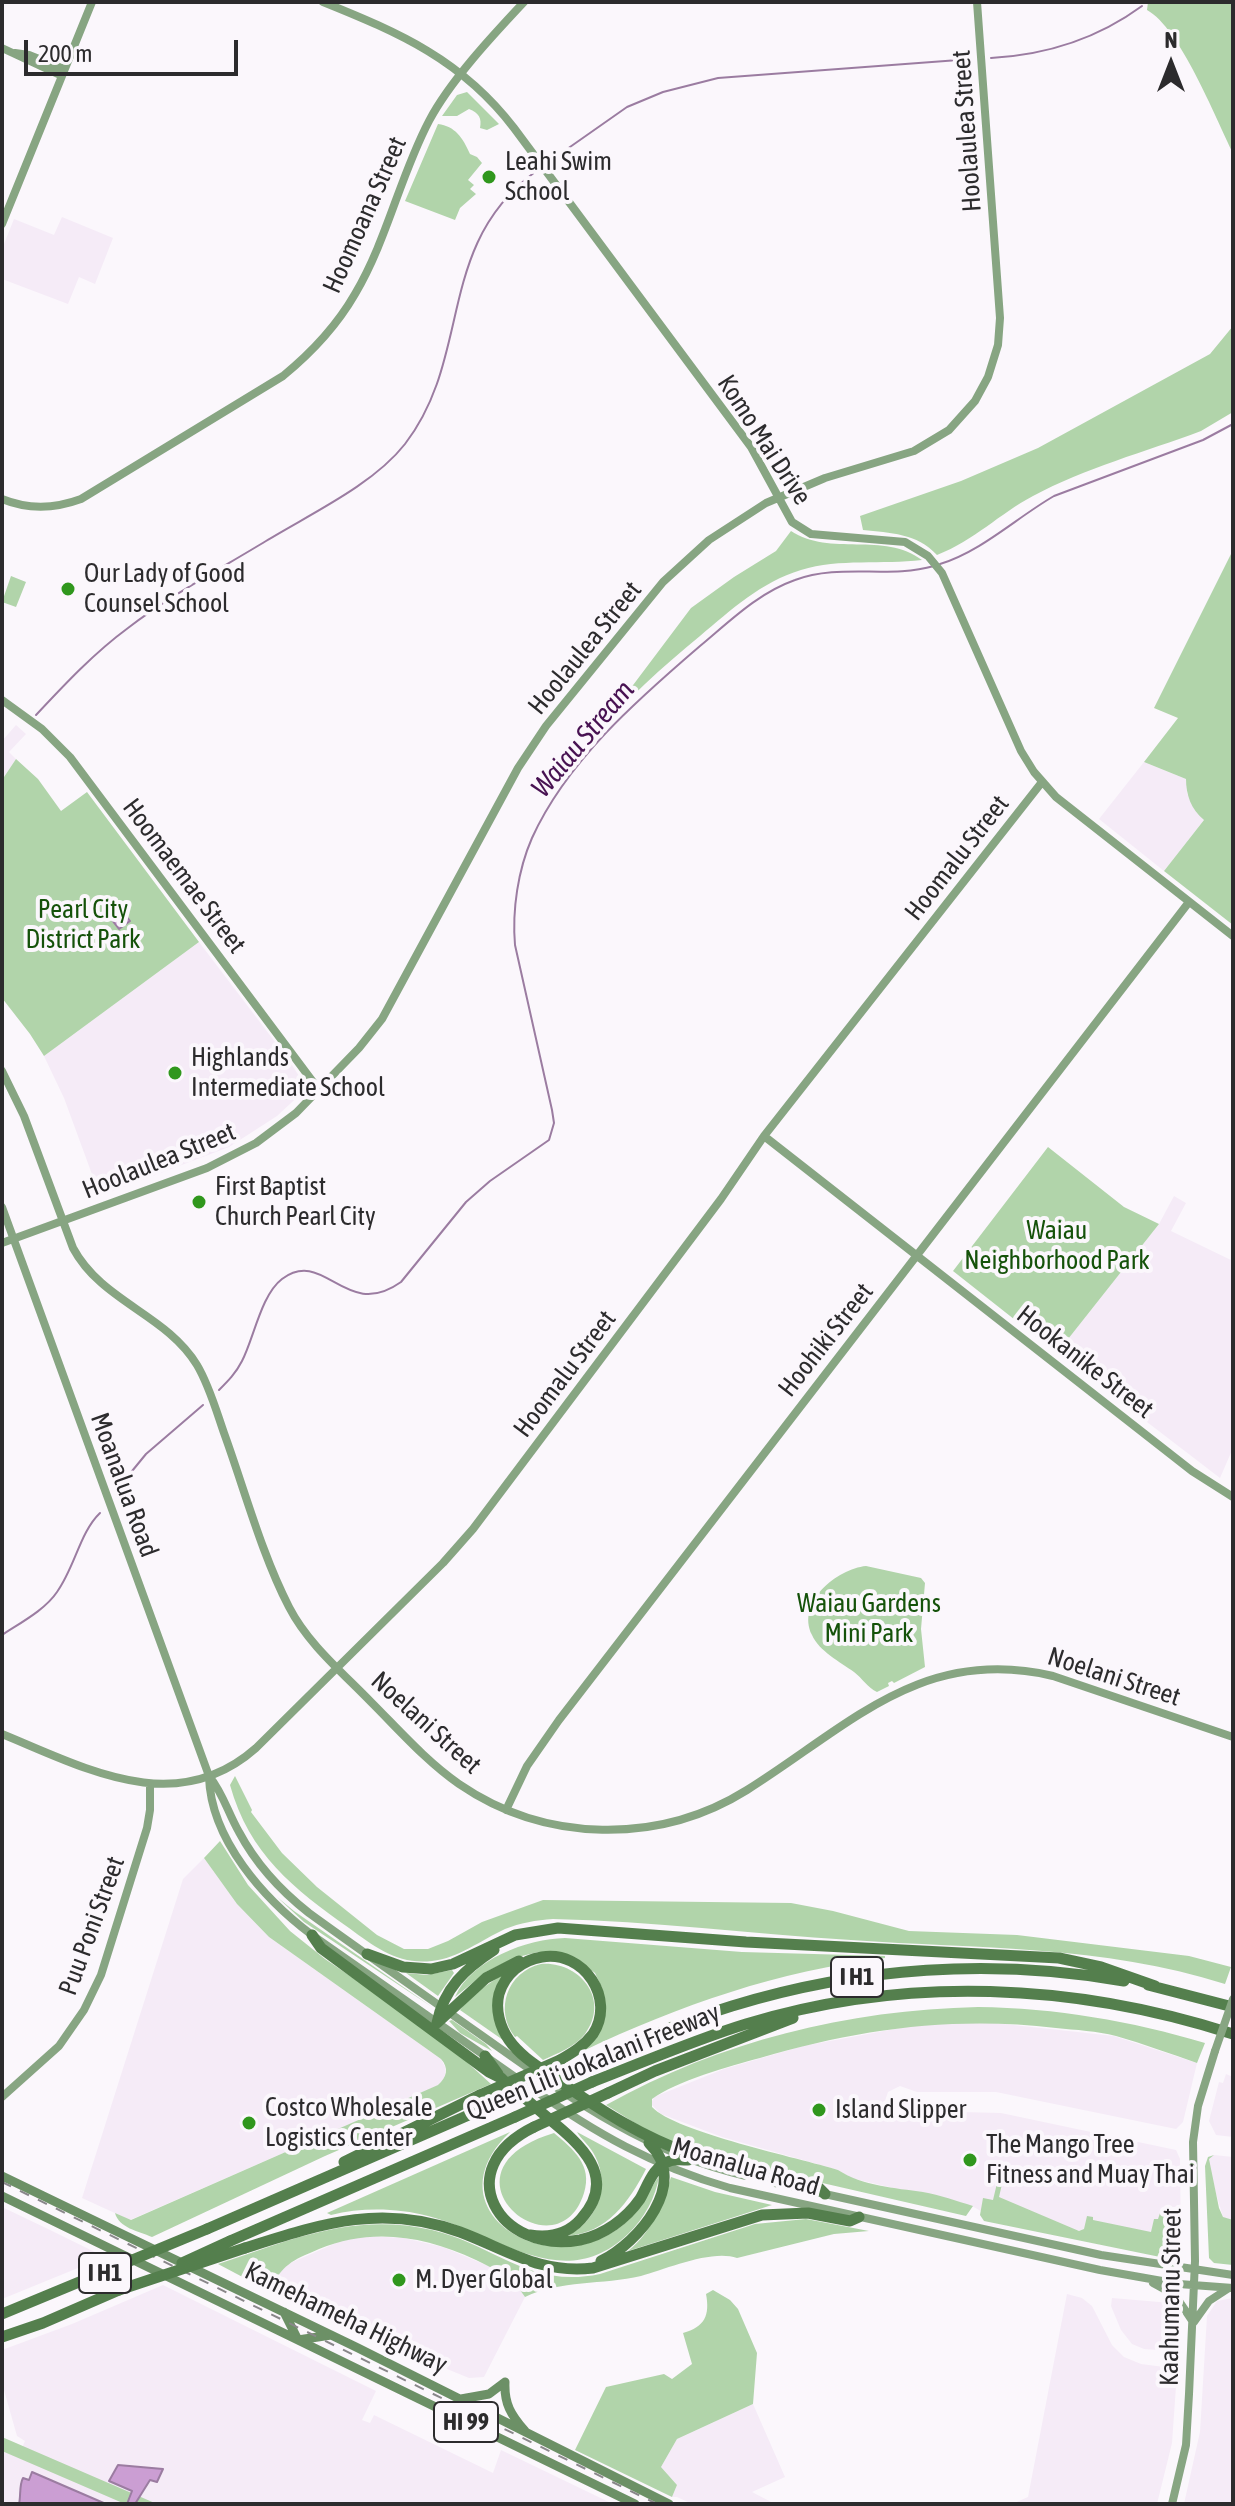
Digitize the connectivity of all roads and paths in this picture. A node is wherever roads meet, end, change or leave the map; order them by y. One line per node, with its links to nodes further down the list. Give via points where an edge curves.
1 (92, 2): 6 (street)
2 (323, 2): 7 (street, Komo Mai Drive, via 409,39)
3 (524, 2): 7 (street, Hoomoana Street)
4 (977, 2): 9 (street, Hoolaulea Street, via 1000,318 988,377 964,414 930,443)
5 (2, 48): 6 (street)
6 (63, 73): 8 (street)
7 (462, 74): 9 (street, Komo Mai Drive, via 496,106 542,166 751,447); 10 (street, Hoomoana Street, via 424,131 357,291 309,353 283,376 81,499 34,507)
8 (2, 224)
9 (778, 497): 12 (street, Komo Mai Drive, via 792,522 811,534 895,540 928,556 942,573 1021,751); 16 (street, Hoolaulea Street, via 719,533 675,570 546,726 506,787 390,1006)
10 (2, 499)
11 (2, 700): 16 (street, Hoomaemae Street, via 70,757)
12 (1042, 782): 13 (street, Komo Mai Drive); 17 (street, Hoomalu Street)
13 (1189, 902): 14 (street, Komo Mai Drive); 22 (street, Hoohiki Street)
14 (1233, 936)
15 (2, 1071): 19 (street, Noelani Street)
16 (319, 1090): 19 (street, Hoolaulea Street, via 288,1120 239,1153)
17 (764, 1136): 22 (street, Hookanike Street); 24 (street, Hoomalu Street, via 473,1529)
18 (2, 1207): 20 (street, Moanalua Road)
19 (62, 1221): 20 (street, Hoolaulea Street); 24 (street, Noelani Street, via 91,1275 185,1348 202,1373 287,1604)
20 (13, 1238): 21 (street, Hoolaulea Street); 27 (street, Moanalua Road)
21 (2, 1243)
22 (916, 1255): 23 (street, Hookanike Street, via 1192,1471); 29 (street, Hoohiki Street, via 551,1731)
23 (1233, 1497)
24 (338, 1668): 27 (street, Hoomalu Street, via 251,1753); 29 (street, Noelani Street, via 445,1773)
25 (2, 1734): 28 (street, Hoomalu Street, via 102,1774)
26 (1233, 1737): 29 (street, Noelani Street, via 1053,1676 1011,1669 966,1670 892,1695 747,1790 690,1817 638,1829 595,1830)
27 (209, 1776): 28 (street, Hoomalu Street); 30 (street, Moanalua Road, via 218,1818 241,1861 274,1902); 32 (street, Moanalua Road, via 272,1880)
28 (150, 1785): 43 (street, Puu Poni Street, via 147,1828 91,1998 59,2046)
29 (506, 1810)
30 (312, 1935): 39 (street, Moanalua Road); 42 (highway, via 321,1948)
31 (502, 1940): 32 (highway, via 431,1969 403,1967); 34 (highway, via 558,1928 1059,1958); 38 (highway, via 462,1973)
32 (367, 1954): 38 (street, Moanalua Road)
33 (540, 1957): 38 (highway, via 499,1970); 48 (highway, via 510,1973 498,2003 503,2031 527,2059 603,2112 659,2142 733,2168 817,2186); 51 (highway, bridge, via 561,1957 593,1980 600,2015 579,2049)
34 (1155, 1986): 37 (highway, Queen Liliʻuokalani Freeway / I H1); 51 (highway, Queen Liliʻuokalani Freeway / I H1, bridge, via 1013,1968 864,1976 796,1988 651,2035)
35 (1233, 1999): 54 (street, Kaahumanu Street, bridge, via 1198,2106 1193,2142)
36 (829, 2004): 40 (highway, Queen Liliʻuokalani Freeway / I H1, via 926,1992 1029,1992 1125,2004); 52 (highway, bridge, via 655,2071 515,2137 494,2161 491,2196 497,2211); 59 (highway, Queen Liliʻuokalani Freeway / I H1, bridge, via 728,2030 592,2082)
37 (1233, 2007)
38 (445, 2009): 39 (highway); 44 (street, Moanalua Road, via 578,2103)
39 (437, 2023): 41 (street, Moanalua Road)
40 (1233, 2034)
41 (485, 2056): 42 (highway); 46 (street, Moanalua Road, via 578,2121)
42 (501, 2078): 52 (highway, via 581,2145 595,2172 593,2201 578,2223 556,2234)
43 (2, 2097)
44 (649, 2143): 45 (street, Moanalua Road); 46 (highway)
45 (688, 2160): 46 (highway); 48 (street, Moanalua Road)
46 (662, 2166): 50 (street, Moanalua Road, via 730,2188); 52 (highway, via 633,2207 607,2229 567,2242); 53 (highway, via 660,2194 635,2238 598,2262)
47 (2, 2176): 60 (main road, Kamehameha Highway / HI 99)
48 (825, 2194): 54 (street, Moanalua Road)
49 (2, 2196): 65 (main road, Kamehameha Highway / HI 99)
50 (859, 2217): 53 (highway, via 850,2221 796,2212 762,2215 593,2268); 56 (street, Moanalua Road)
51 (207, 2229): 61 (highway, Queen Liliʻuokalani Freeway / I H1, bridge)
52 (530, 2235)
53 (553, 2269): 59 (highway, bridge, via 445,2227 388,2217 331,2222)
54 (1195, 2271): 55 (street, Moanalua Road); 57 (street, Kaahumanu Street)
55 (1233, 2275)
56 (1143, 2278): 57 (street, Moanalua Road); 62 (street, via 1175,2295)
57 (1195, 2285): 58 (street, Moanalua Road); 62 (street, Kaahumanu Street)
58 (1232, 2288): 62 (street, via 1209,2301)
59 (119, 2290): 64 (highway, Queen Liliʻuokalani Freeway / I H1)
60 (284, 2312): 63 (main road, Kamehameha Highway / HI 99); 65 (main road)
61 (2, 2314)
62 (1193, 2323): 70 (street, Kaahumanu Street, via 1186,2445)
63 (331, 2335): 65 (main road); 66 (main road, Kamehameha Highway / HI 99)
64 (2, 2337)
65 (298, 2340): 68 (main road, Kamehameha Highway / HI 99)
66 (461, 2399): 67 (main road, Kamehameha Highway / HI 99); 67 (main road, via 489,2394 505,2382 508,2410)
67 (529, 2435): 69 (main road, Kamehameha Highway / HI 99)
68 (635, 2504)
69 (669, 2504)
70 (1172, 2504)

